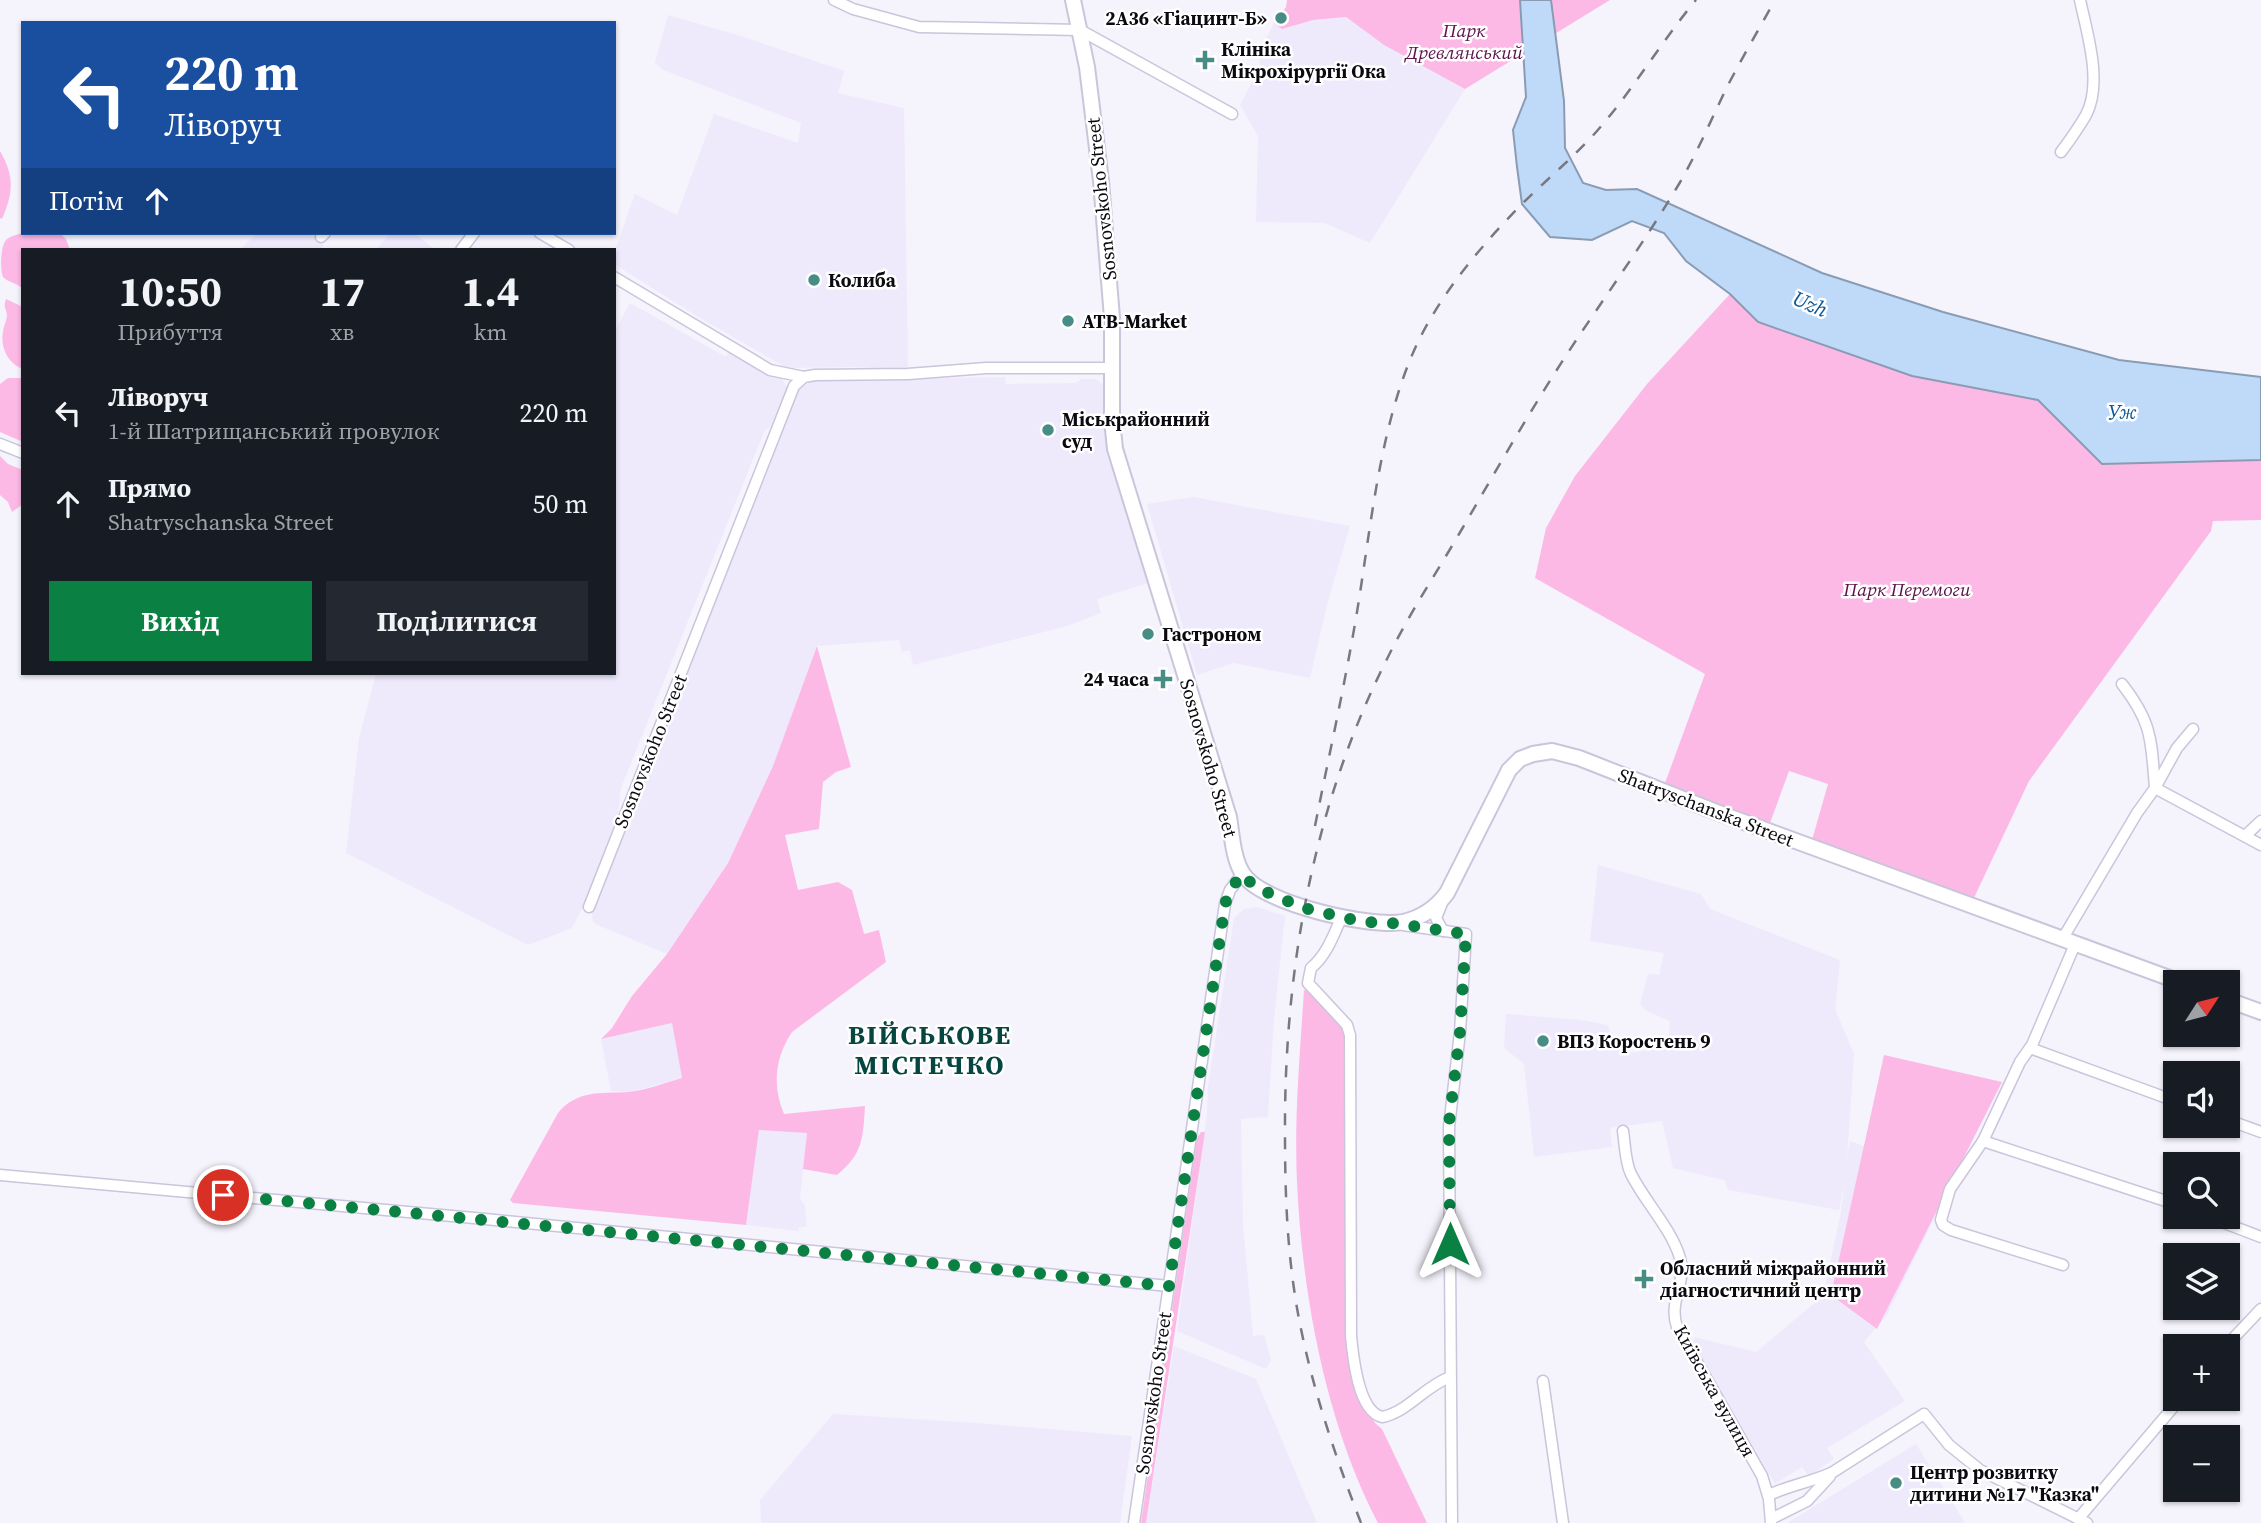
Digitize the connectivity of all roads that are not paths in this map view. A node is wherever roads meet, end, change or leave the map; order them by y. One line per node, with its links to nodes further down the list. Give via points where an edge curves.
1 (834, 0): 4 (street, via 919,27)
2 (1073, 0): 4 (street, Sosnovskoho Street)
3 (2080, 0): 6 (street, via 2093,80 2088,112)
4 (1080, 30): 5 (street); 10 (street, Sosnovskoho Street, via 1101,181 1112,318)
5 (1232, 114)
6 (2062, 152)
7 (543, 235): 8 (street)
8 (566, 248)
9 (616, 278): 11 (street, via 770,370)
10 (1111, 368): 11 (street, via 986,368); 20 (street, Sosnovskoho Street, via 1115,449 1229,817)
11 (804, 377): 22 (street, Sosnovskoho Street, via 788,398)
12 (0, 444): 13 (street)
13 (21, 452)
14 (2122, 684): 16 (street, via 2148,726)
15 (2193, 729): 16 (street)
16 (2155, 788): 18 (street); 26 (street)
17 (2261, 821): 18 (street)
18 (2245, 836): 19 (street)
19 (2261, 845)
20 (1242, 874): 23 (street, Shatryschanska Street, via 1262,891 1304,908); 41 (street, Sosnovskoho Street, via 1225,904)
21 (1447, 893): 24 (street, Shatryschanska Street, via 1421,916); 25 (street, via 1436,918); 26 (street, Shatryschanska Street, via 1509,770 1533,754 1552,751)
22 (589, 907)
23 (1342, 916): 24 (street, Shatryschanska Street); 44 (street, via 1325,952 1311,968 1308,983 1348,1026 1350,1034 1354,1365 1365,1403 1382,1417)
24 (1392, 923): 25 (street)
25 (1443, 931): 44 (street, via 1466,934 1449,1127)
26 (2069, 940): 27 (street, Shatryschanska Street); 30 (street)
27 (2163, 976)
28 (2240, 1004): 29 (street)
29 (2261, 1012)
30 (2030, 1048): 31 (street); 35 (street)
31 (2163, 1097)
32 (2240, 1124): 34 (street)
33 (1623, 1131): 48 (street, Київська вулиця, via 1630,1170 1680,1259 1682,1276 1673,1310 1677,1326)
34 (2261, 1132)
35 (1983, 1141): 37 (street); 40 (street, via 1950,1189 1941,1214 1943,1225)
36 (0, 1175): 41 (street)
37 (2163, 1200)
38 (2240, 1229): 39 (street)
39 (2261, 1237)
40 (2063, 1265)
41 (1169, 1286): 51 (street, Sosnovskoho Street)
42 (2261, 1309): 43 (street)
43 (2237, 1334)
44 (1450, 1377): 52 (street)
45 (1543, 1381): 53 (street)
46 (2171, 1411): 50 (street)
47 (1838, 1469): 48 (street); 49 (street, via 1807,1501); 50 (street, via 1924,1414 1948,1445 1980,1470)
48 (1769, 1495): 49 (street, Київська вулиця)
49 (1770, 1521)
50 (2082, 1521)
51 (1133, 1523)
52 (1452, 1523)
53 (1563, 1523)

